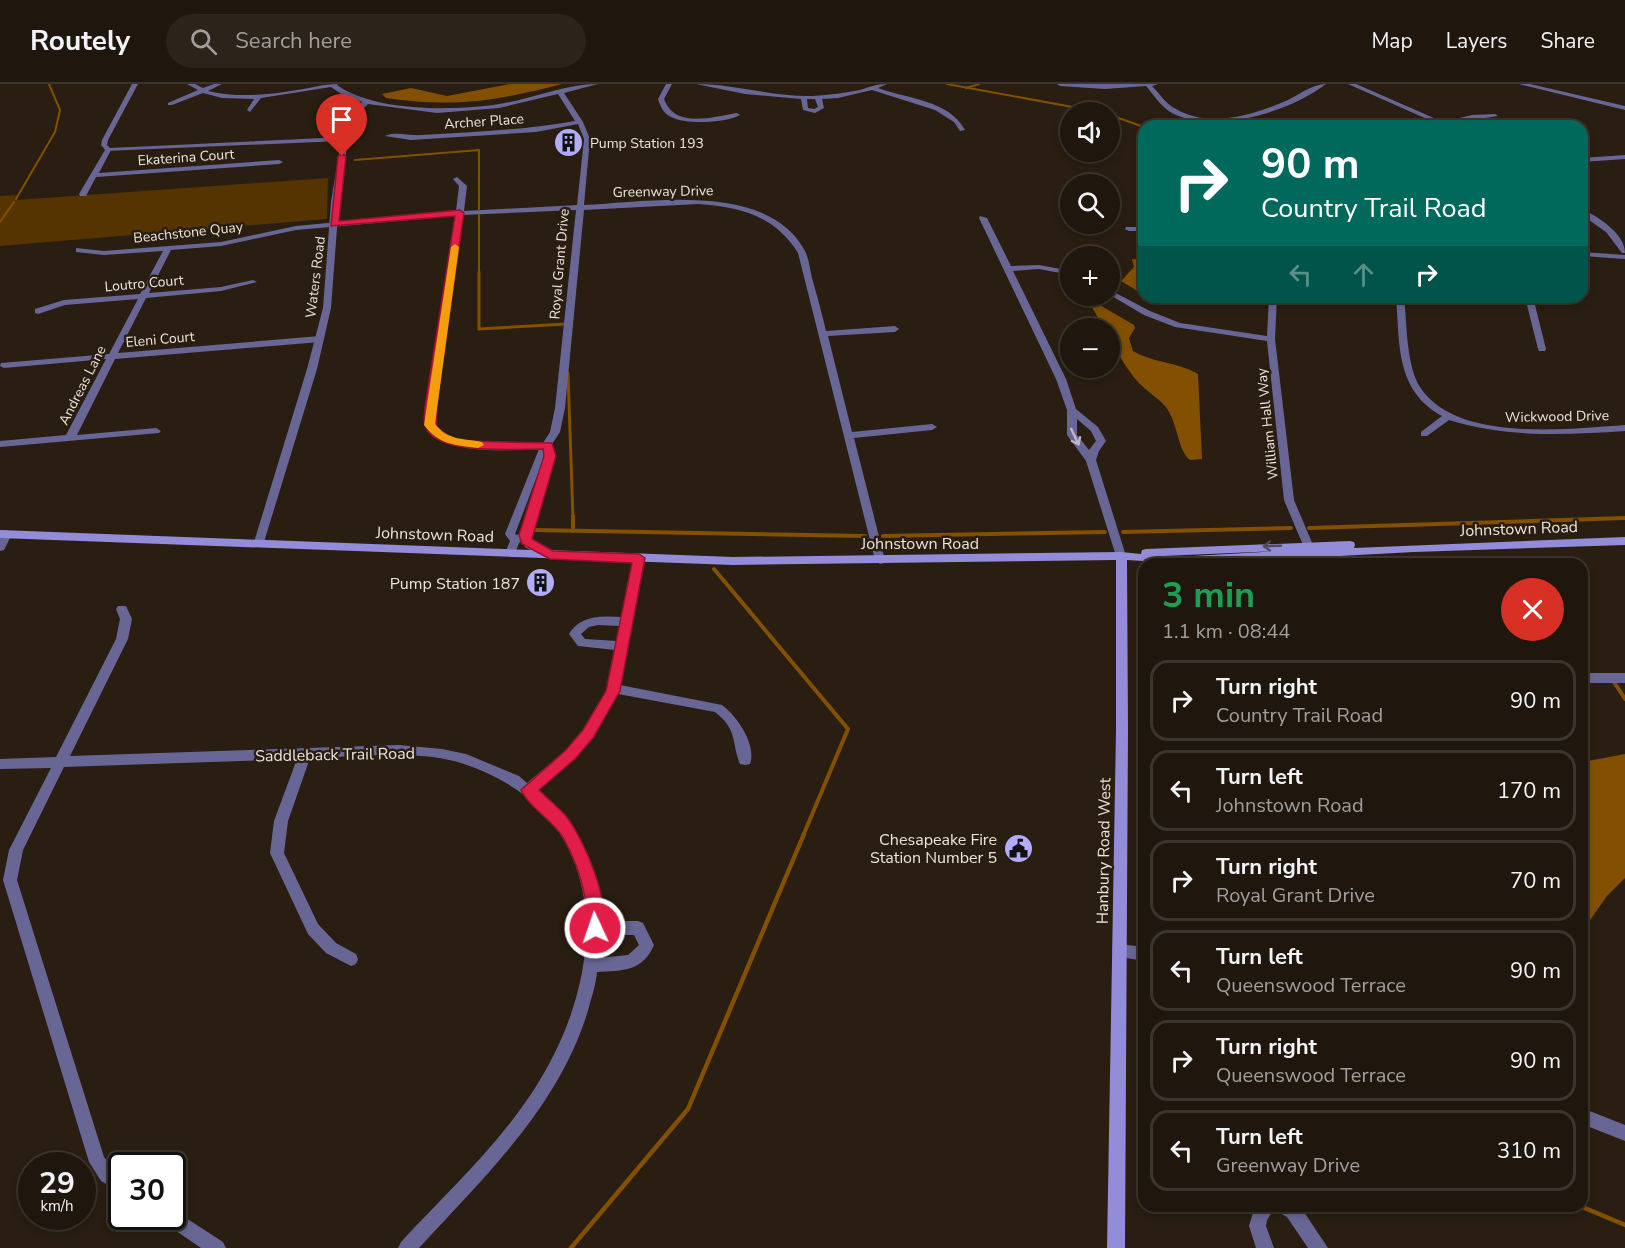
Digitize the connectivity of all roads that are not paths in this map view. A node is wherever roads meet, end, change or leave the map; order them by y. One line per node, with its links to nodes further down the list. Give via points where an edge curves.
1 (135, 84): 33 (street, via 105,140)
2 (190, 84): 16 (street)
3 (219, 84): 16 (street)
4 (333, 84): 18 (street); 21 (street, via 346,95)
5 (595, 84): 17 (street)
6 (669, 84): 25 (street, via 661,99 663,110 670,117)
7 (699, 84): 20 (street, via 764,96)
8 (884, 84): 15 (street)
9 (1060, 84): 14 (street)
10 (1156, 84): 14 (street)
11 (1323, 84): 14 (street, via 1278,107 1218,120 1175,112)
12 (1351, 84): 27 (street)
13 (1522, 84): 23 (street)
14 (1148, 85)
15 (873, 88): 19 (street); 30 (street, via 944,110 960,121)
16 (203, 90): 18 (street); 22 (street)
17 (559, 91): 21 (street, via 462,111 419,110); 29 (street, Royal Grant Drive)
18 (260, 96): 24 (street)
19 (818, 97): 20 (street); 20 (street, via 821,108 815,111 805,109)
20 (804, 98)
21 (366, 102): 32 (street, Waters Road, via 352,113)
22 (170, 104)
23 (1625, 108)
24 (250, 110)
25 (737, 115)
26 (1495, 116): 28 (street)
27 (1434, 120)
28 (1460, 120)
29 (580, 122): 31 (street, Archer Place, via 536,129 411,138); 40 (street, Royal Grant Drive, via 587,139)
30 (962, 130)
31 (388, 136)
32 (345, 139): 33 (street); 44 (street, Waters Road)
33 (108, 150): 37 (street)
34 (1625, 157): 35 (street)
35 (1588, 160)
36 (279, 162): 37 (street, Ekaterina Court)
37 (94, 175): 39 (street)
38 (457, 179): 41 (street, via 463,186)
39 (83, 194)
40 (579, 207): 41 (street, Greenway Drive); 62 (street, Greenway Drive, via 706,202 764,215 798,245); 77 (street, Royal Grant Drive, via 560,408)
41 (460, 213): 44 (street, Greenway Drive); 77 (street, via 430,425 438,435 462,444)
42 (1588, 215): 49 (street, via 1609,230)
43 (983, 218): 52 (street, Hanbury Road West)
44 (334, 224): 47 (street, Beachstone Quay, via 229,243); 63 (street, Waters Road)
45 (1130, 229): 46 (street)
46 (1138, 229)
47 (168, 248): 48 (street, Beachstone Quay, via 105,253); 55 (street, Andreas Lane)
48 (80, 250)
49 (1625, 251)
50 (1588, 254): 51 (street)
51 (1625, 257)
52 (1009, 269): 53 (street, via 1039,267); 68 (street, Hanbury Road West, via 1057,369)
53 (1060, 271)
54 (253, 282): 55 (street, Loutro Court)
55 (143, 296): 60 (street, Loutro Court, via 64,303); 66 (street, Andreas Lane)
56 (1120, 298): 64 (street, via 1178,325)
57 (1273, 303): 64 (street, William Hall Way)
58 (1401, 303): 69 (street, Wickwood Drive, via 1414,387)
59 (1530, 303): 65 (street)
60 (38, 311)
61 (895, 329): 62 (street)
62 (824, 334): 74 (street, Greenway Drive)
63 (320, 339): 66 (street, Eleni Court); 82 (street, Waters Road)
64 (1271, 339): 83 (street, William Hall Way, via 1288,500)
65 (1542, 349)
66 (112, 356): 67 (street, Eleni Court); 75 (street, Andreas Lane)
67 (4, 364)
68 (1072, 410): 78 (street, Hanbury Road West, one-way to 78, via 1072,435); 78 (street, Hanbury Road West, via 1099,434 1101,441)
69 (1448, 416): 71 (street, Wickwood Drive, via 1504,431); 73 (street)
70 (932, 427): 74 (street)
71 (1625, 428)
72 (156, 431): 75 (street)
73 (1424, 434)
74 (849, 435): 92 (street, Greenway Drive)
75 (70, 438): 76 (street)
76 (0, 444)
77 (548, 446): 80 (street, Royal Grant Drive, via 550,456)
78 (1091, 460): 88 (street, Hanbury Road West)
79 (4, 534): 82 (main road, Johnstown Road); 84 (street)
80 (520, 538): 86 (street, Royal Grant Drive); 87 (main road)
81 (1625, 541): 85 (main road, Johnstown Road)
82 (259, 542): 86 (main road, Johnstown Road)
83 (1308, 545): 85 (main road, Johnstown Road); 88 (main road, Johnstown Road, one-way to 88, via 1167,550)
84 (0, 547)
85 (1414, 548): 91 (main road, Johnstown Road)
86 (510, 553): 87 (main road, Johnstown Road)
87 (550, 555): 89 (main road, Johnstown Road)
88 (1121, 556): 90 (main road, Johnstown Road); 92 (main road, Johnstown Road); 105 (main road, Hanbury Road West)
89 (639, 558): 92 (main road, Johnstown Road); 94 (street)
90 (1143, 558)
91 (1230, 558)
92 (880, 560)
93 (123, 609): 101 (street, via 126,619 122,639)
94 (627, 622): 95 (street); 95 (street, via 583,624 575,634 582,643)
95 (622, 646): 98 (street)
96 (1588, 678): 97 (street)
97 (1625, 678)
98 (614, 688): 100 (street, via 718,708 738,730); 103 (street, via 588,734 570,755)
99 (305, 754): 101 (street, Saddleback Trail Road); 103 (street, Saddleback Trail Road, via 399,750 445,754 483,765); 107 (street, via 281,821 277,853 313,929 332,948)
100 (745, 760)
101 (60, 762): 102 (street, Saddleback Trail Road); 111 (street, via 15,850 10,884 97,1162)
102 (0, 764)
103 (528, 790): 104 (street, Saddleback Trail Road, via 571,836 588,877)
104 (595, 928): 108 (street, Saddleback Trail Road); 108 (street, via 638,928 647,945 635,962)
105 (1119, 951): 106 (street); 117 (main road, Hanbury Road West)
106 (1138, 953)
107 (351, 959)
108 (592, 965): 116 (street, Saddleback Trail Road, via 585,1004 571,1040 536,1100)
109 (1588, 1118): 110 (street)
110 (1625, 1133)
111 (108, 1177)
112 (1261, 1212): 118 (street, via 1258,1234)
113 (1294, 1212): 119 (street)
114 (186, 1227): 115 (street)
115 (217, 1248)
116 (407, 1248)
117 (1116, 1248)
118 (1265, 1248)
119 (1319, 1248)

